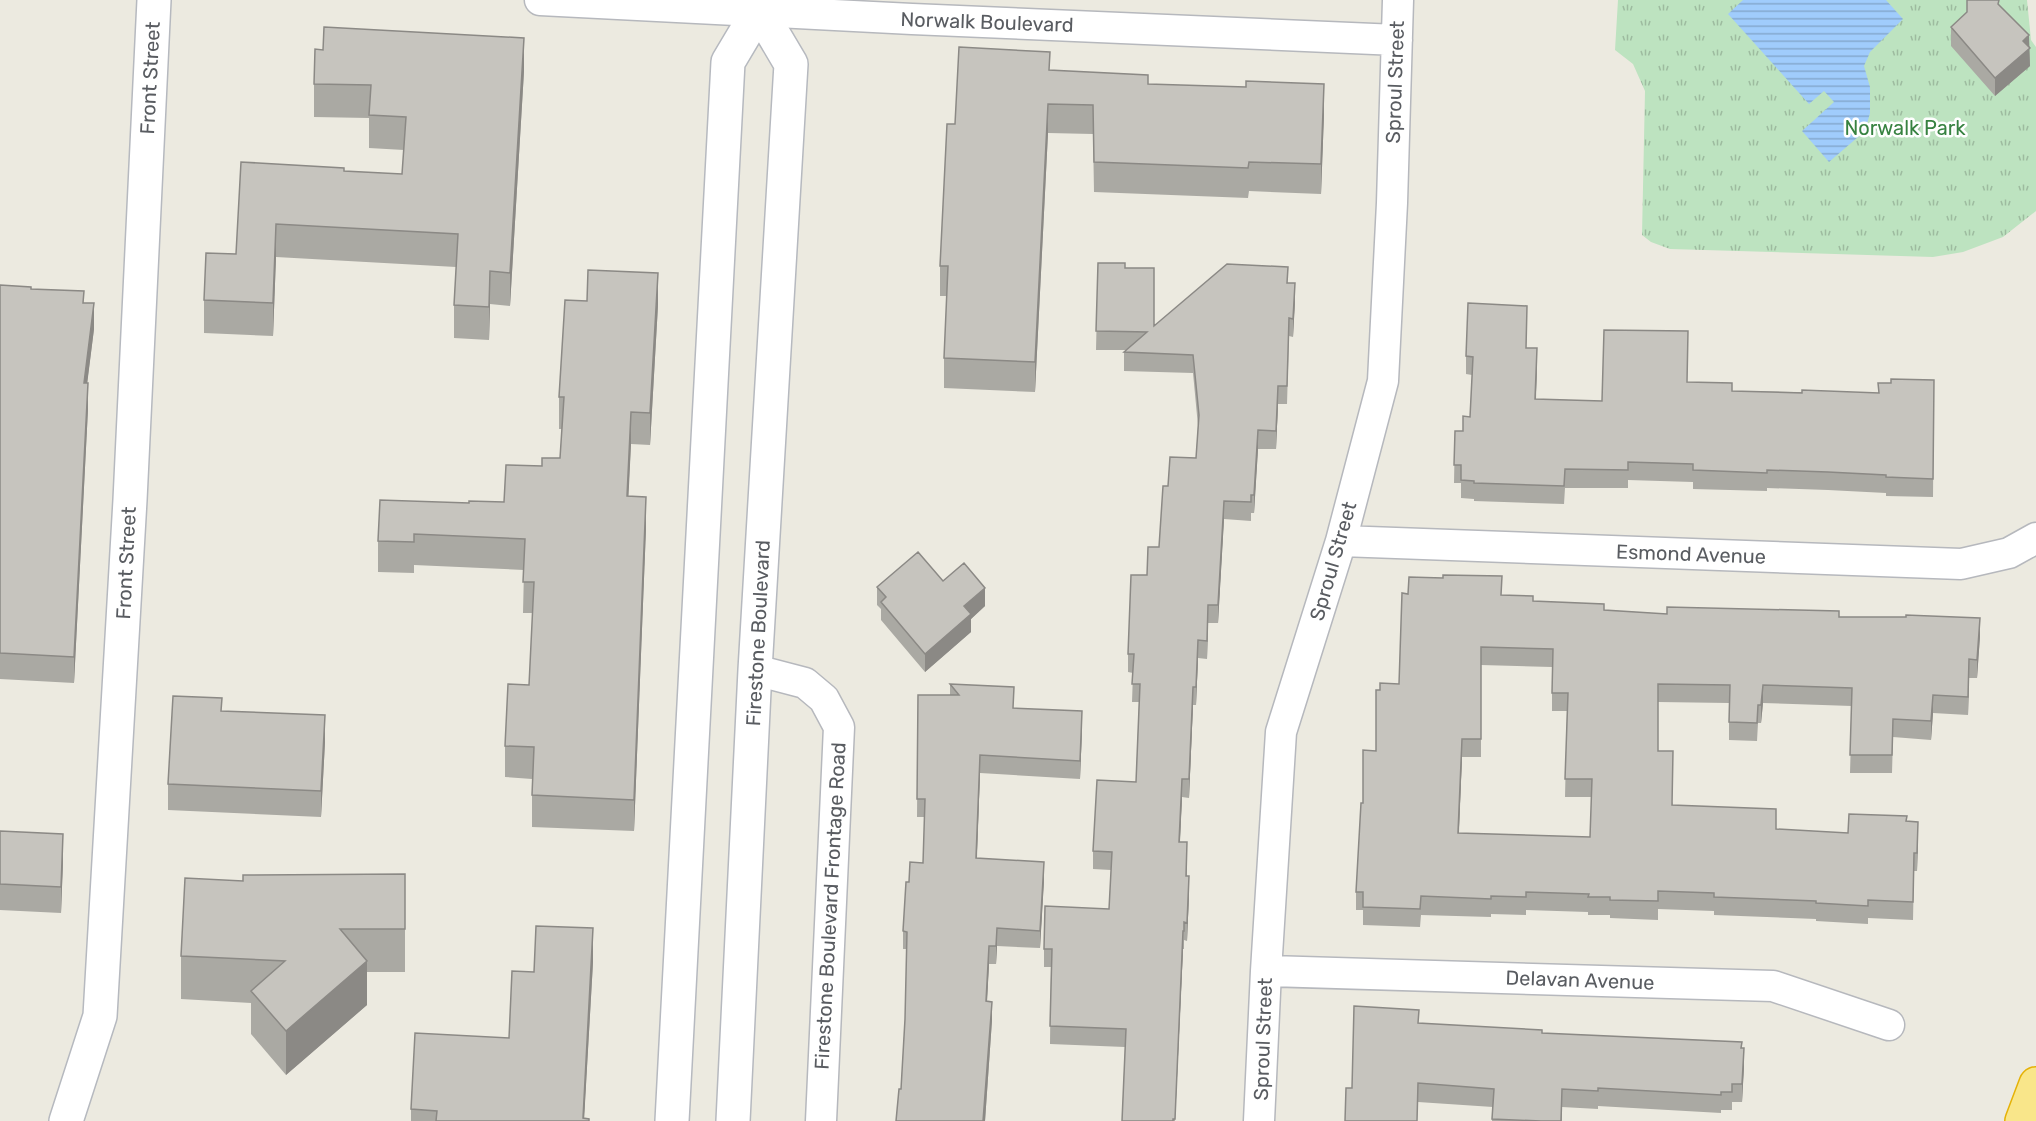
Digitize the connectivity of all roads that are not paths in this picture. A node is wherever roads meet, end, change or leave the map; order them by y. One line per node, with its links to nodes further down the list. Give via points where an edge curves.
1 (154, 0): 12 (street, Front Street, via 100,1016)
2 (540, 0): 4 (street, Norwalk Boulevard)
3 (1398, 0): 5 (street, Sproul Street)
4 (760, 5): 5 (street, Norwalk Boulevard, via 912,19); 8 (street, Firestone Boulevard, via 791,64); 13 (street, via 728,62)
5 (1397, 40): 7 (street, Sproul Street, via 1383,381)
6 (2036, 538): 7 (street, Esmond Avenue, via 2009,554 1961,564)
7 (1341, 541): 9 (street, Sproul Street, via 1281,732)
8 (755, 670): 14 (street, Firestone Boulevard); 15 (street, Firestone Boulevard Frontage Road, via 805,683 824,699 839,727)
9 (1266, 971): 10 (street, Delavan Avenue, via 1773,986); 16 (street, Sproul Street)
10 (1889, 1025)
11 (2036, 1084): 17 (highway)
12 (66, 1121)
13 (672, 1121)
14 (734, 1121)
15 (820, 1121)
16 (1259, 1121)
17 (2022, 1121)

